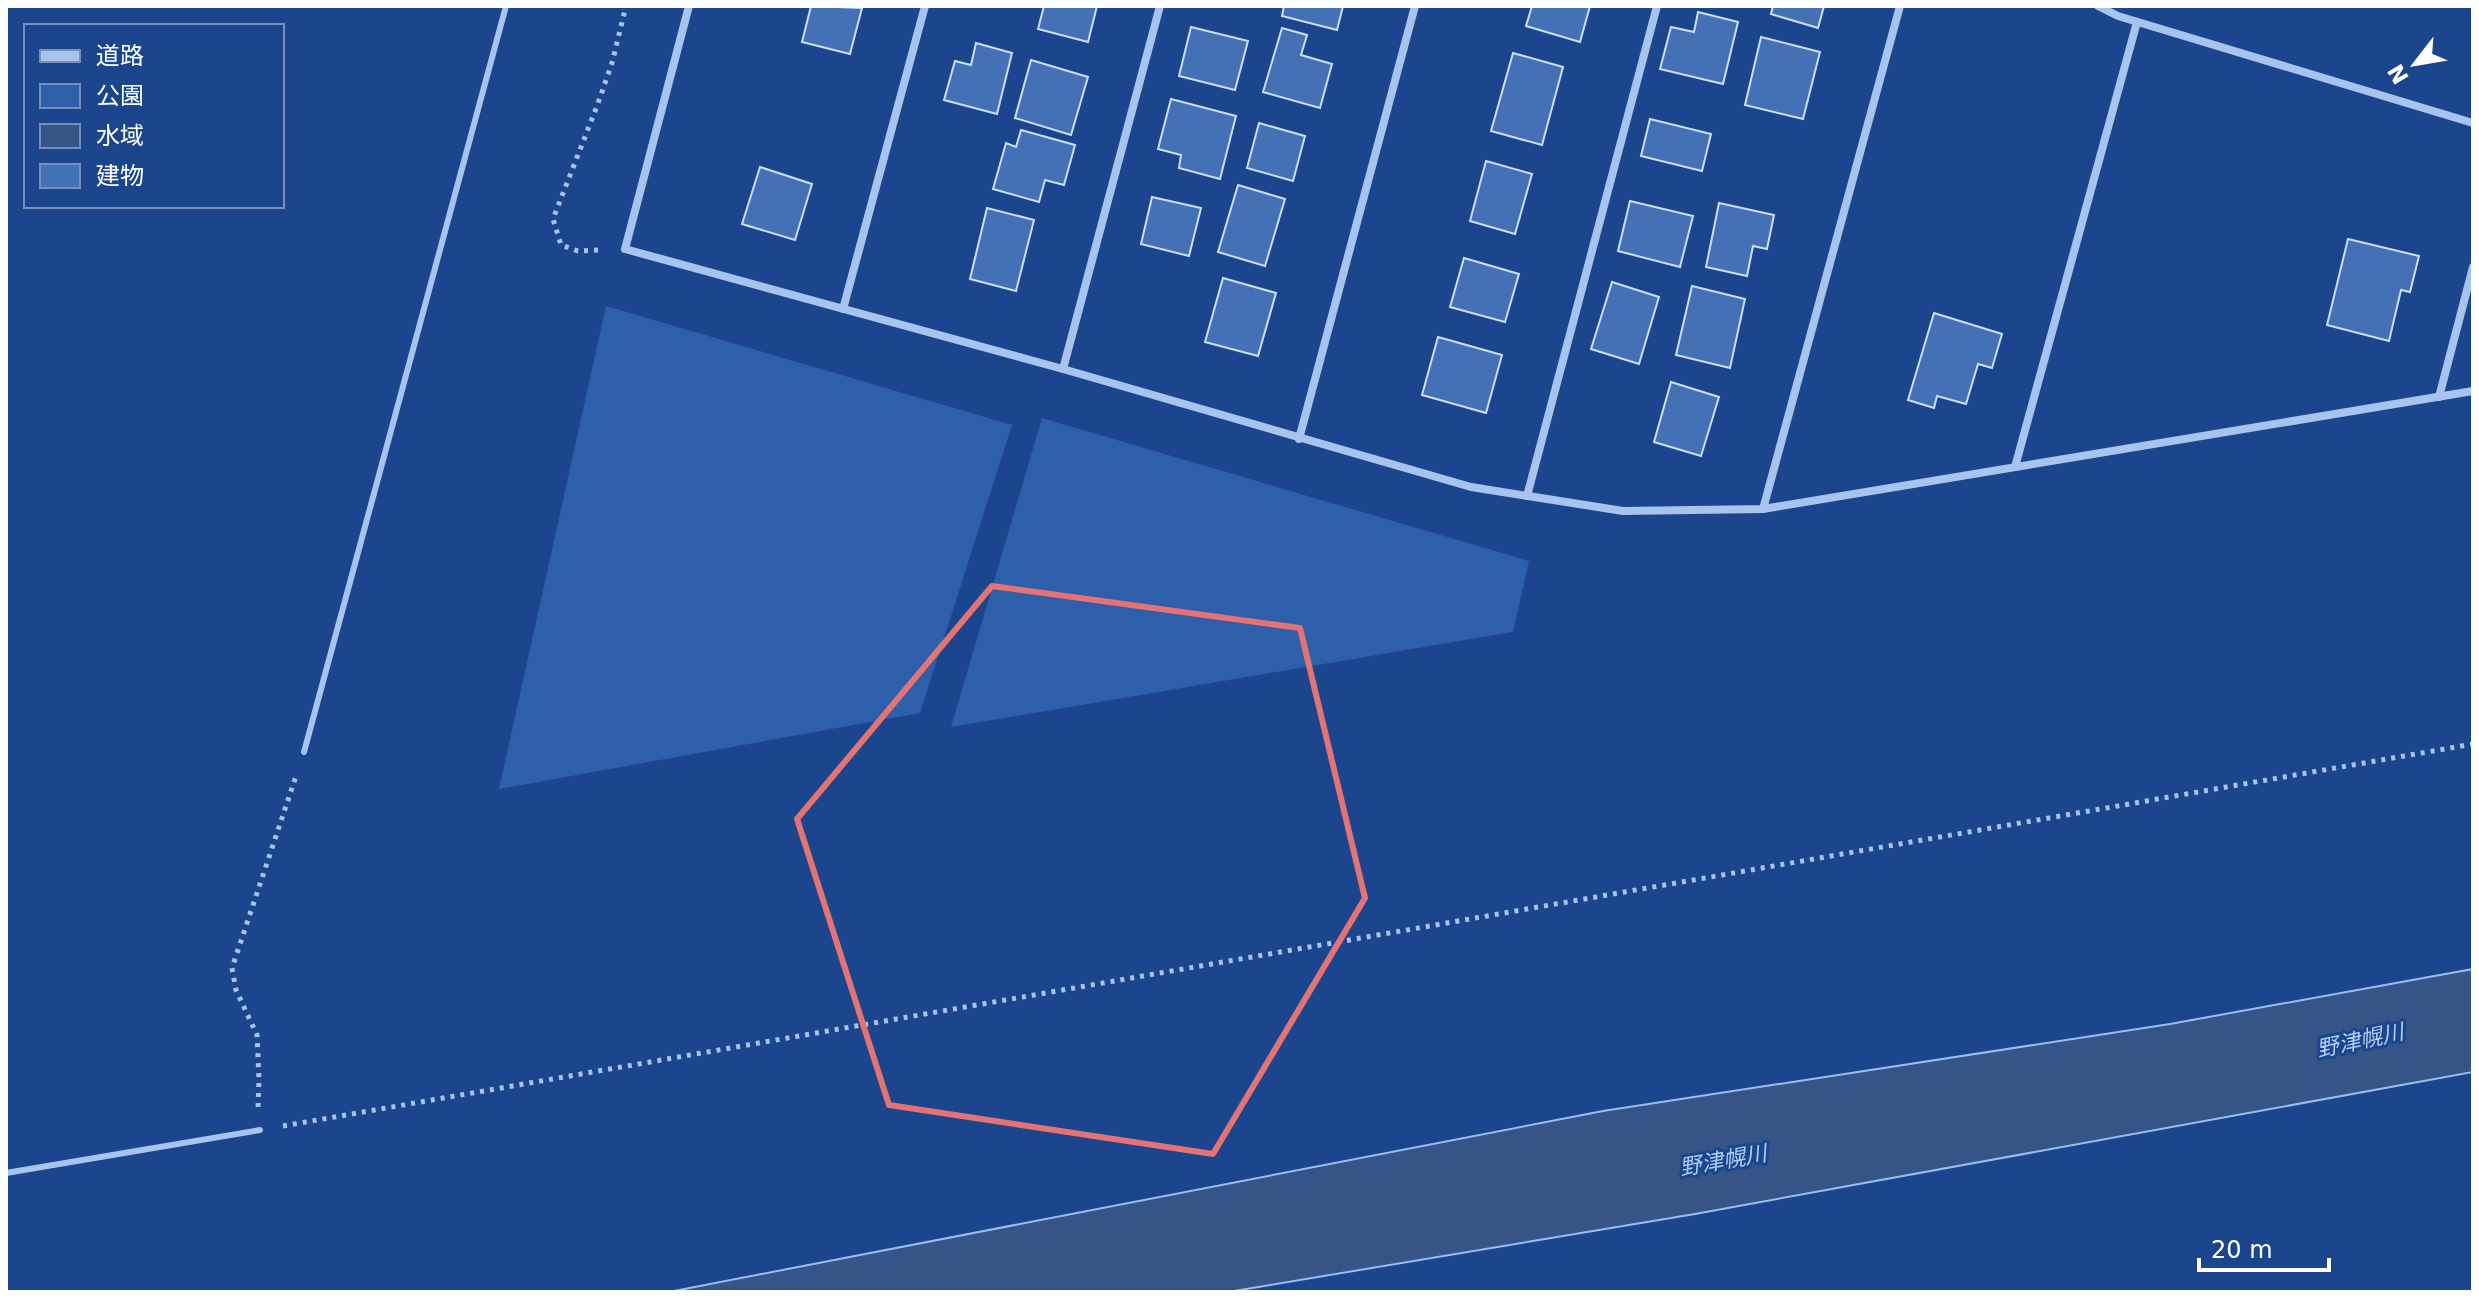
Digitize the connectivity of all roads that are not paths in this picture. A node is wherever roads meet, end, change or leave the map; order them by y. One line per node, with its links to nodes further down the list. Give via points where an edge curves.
1 (506, 6): 20 (lane)
2 (689, 6): 12 (street, via 625,249)
3 (925, 6): 12 (street)
4 (1160, 6): 13 (street)
5 (1415, 6): 16 (street)
6 (1657, 6): 18 (street)
7 (1900, 6): 19 (street)
8 (2098, 6): 9 (street)
9 (2137, 22): 10 (street); 17 (street)
10 (2473, 123)
11 (2473, 267): 15 (street)
12 (843, 309): 13 (street)
13 (1063, 369): 16 (street)
14 (2473, 391): 15 (street)
15 (2439, 397): 17 (street)
16 (1299, 439): 18 (street, via 1471,487)
17 (2015, 467): 19 (street)
18 (1527, 496): 19 (street, via 1623,511)
19 (1763, 509)
20 (304, 752)
21 (260, 1130): 22 (lane)
22 (6, 1173)

